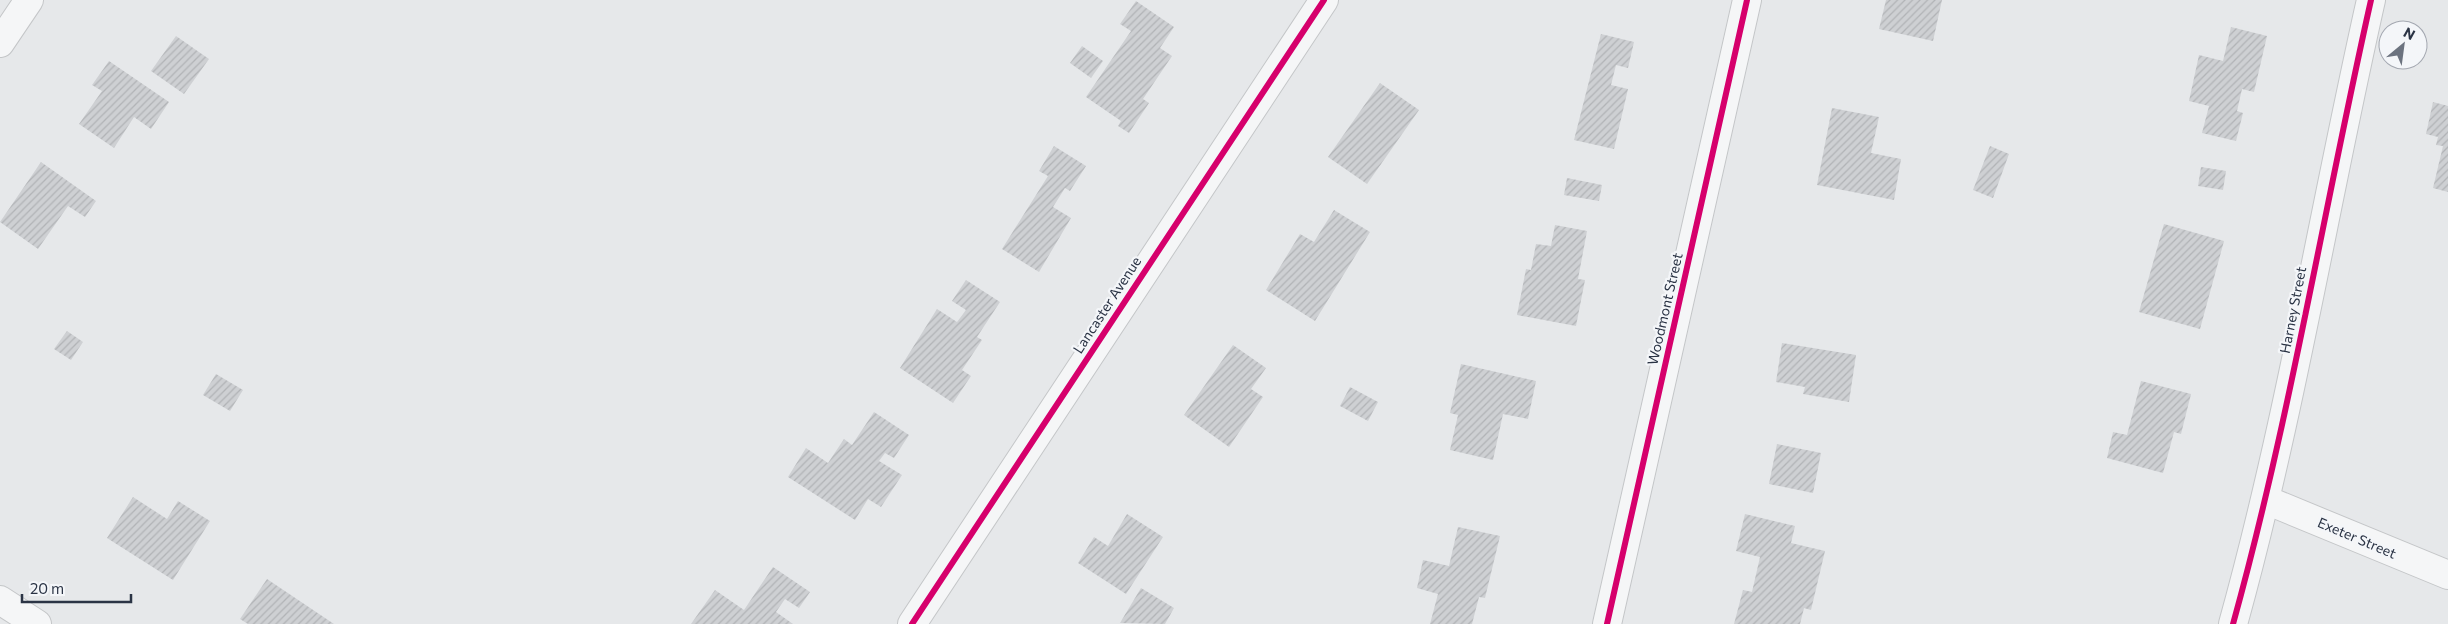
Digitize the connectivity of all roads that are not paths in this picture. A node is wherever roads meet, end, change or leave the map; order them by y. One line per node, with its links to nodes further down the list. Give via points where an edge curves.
1 (29, 0): 5 (street)
2 (1324, 0): 10 (street, Lancaster Avenue)
3 (1747, 0): 11 (street, Woodmont Street)
4 (2371, 0): 6 (street, Harney Street)
5 (0, 43)
6 (2266, 500): 7 (street, Exeter Street); 12 (street, Harney Street)
7 (2448, 576)
8 (0, 600): 9 (street)
9 (37, 624)
10 (912, 624)
11 (1607, 624)
12 (2233, 624)

